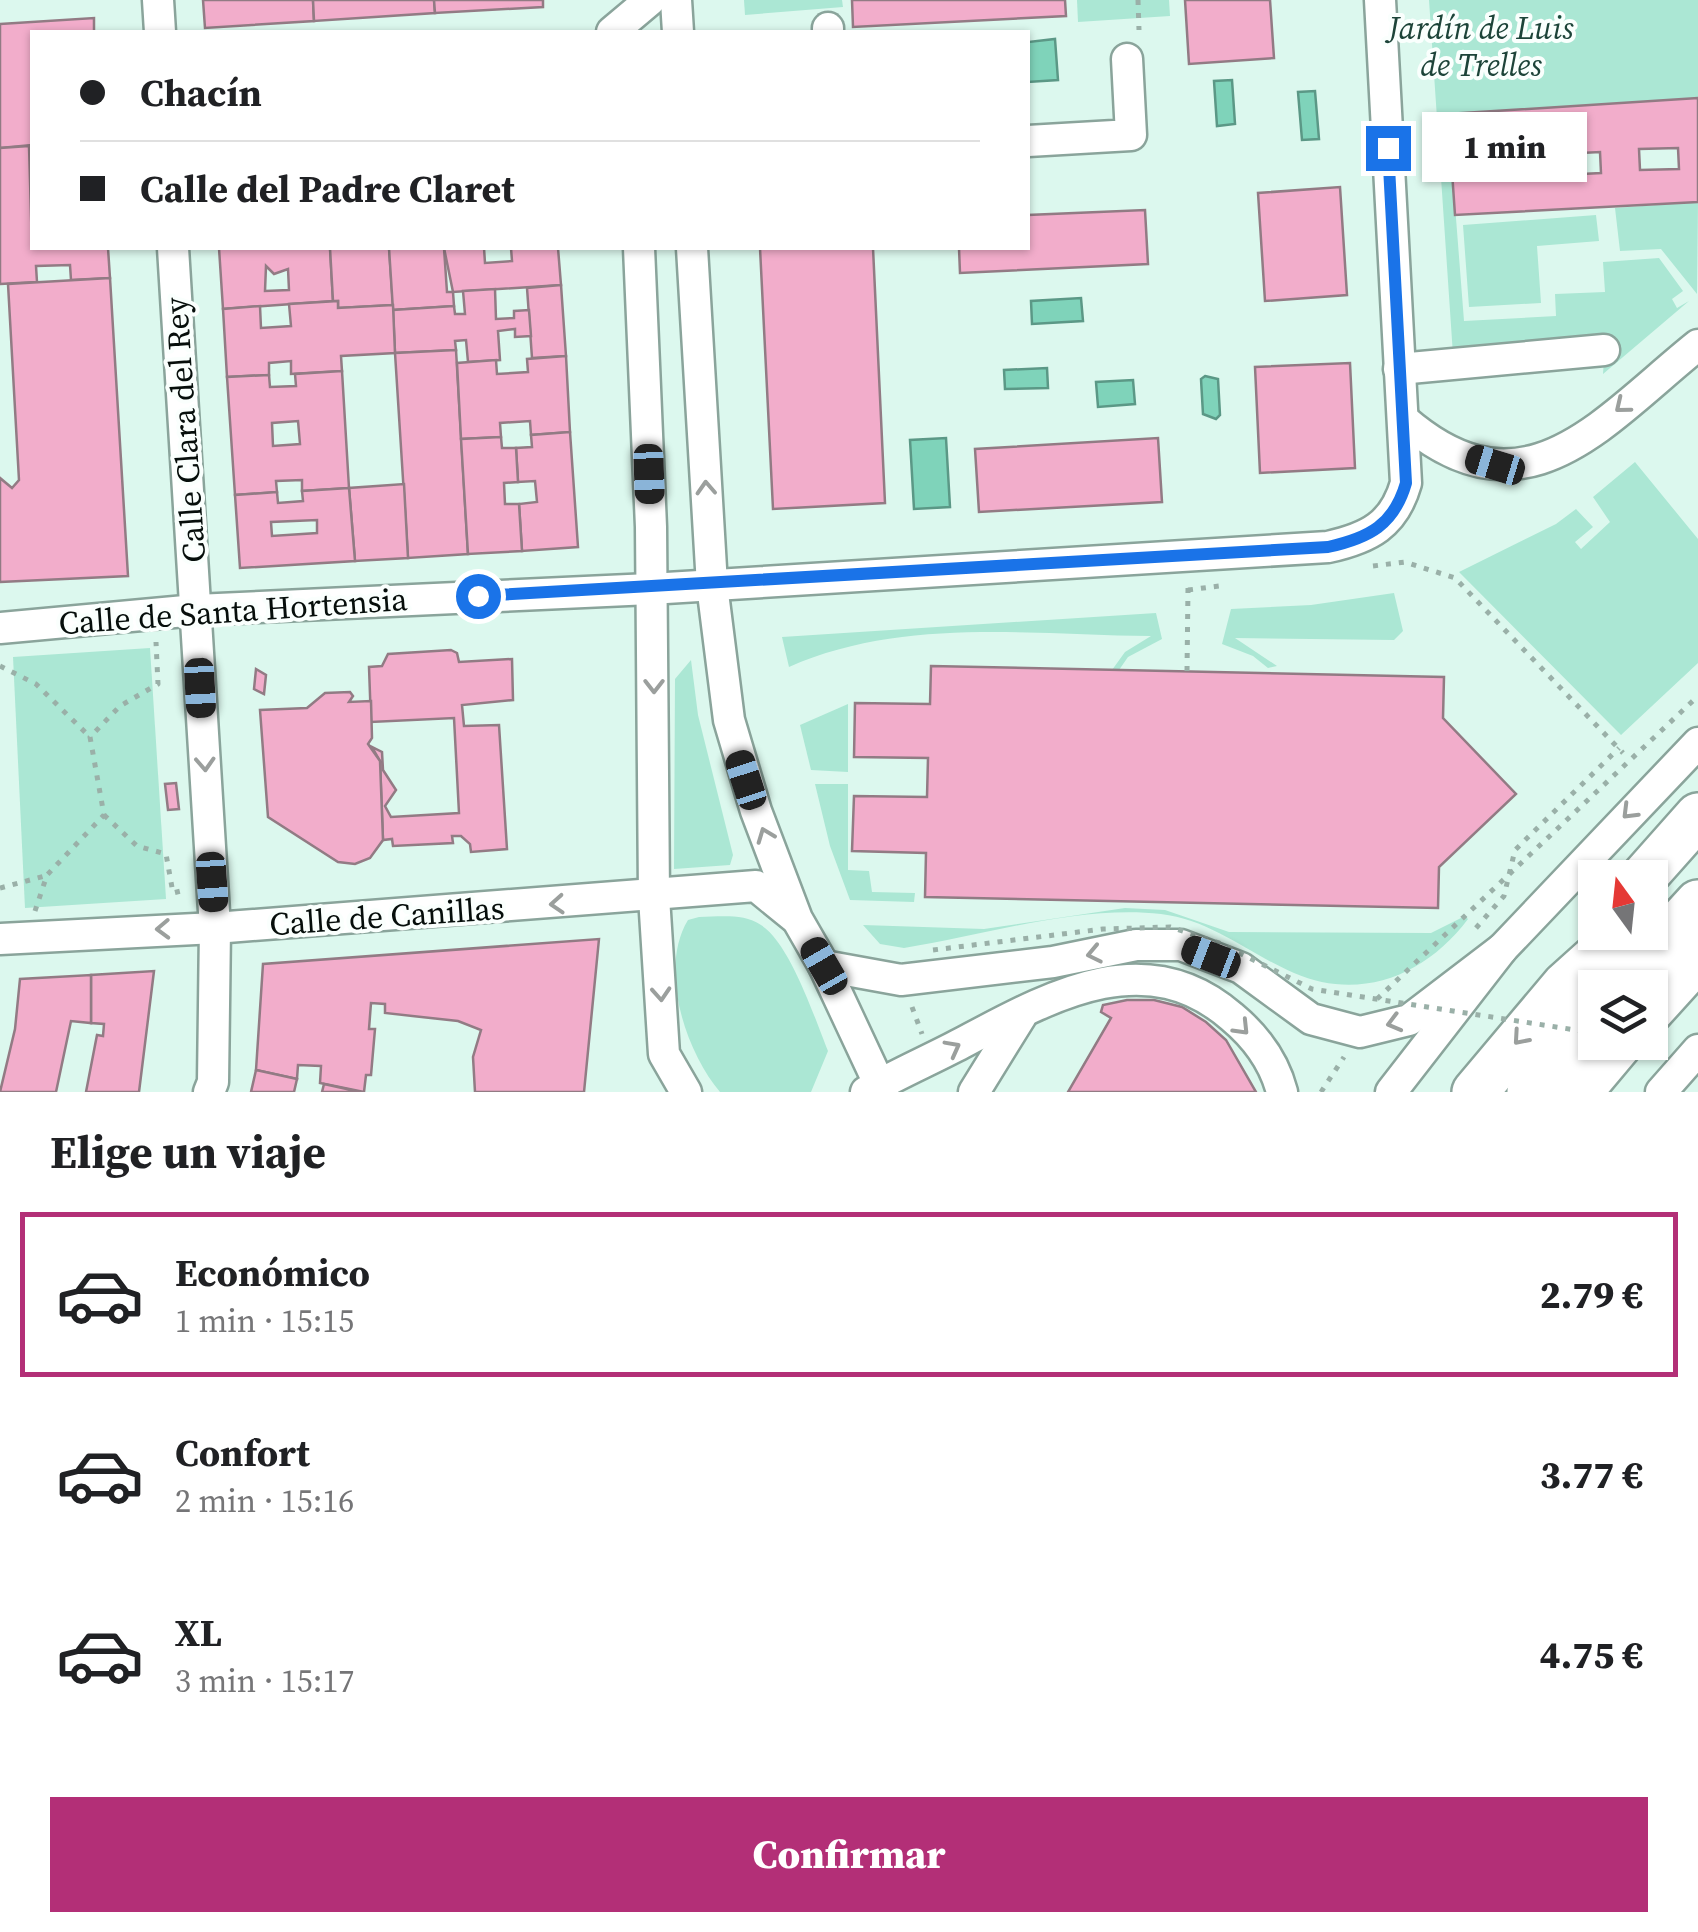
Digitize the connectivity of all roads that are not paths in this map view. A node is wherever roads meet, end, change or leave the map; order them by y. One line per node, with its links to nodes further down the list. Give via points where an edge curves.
1 (158, 0): 6 (street)
2 (650, 0): 5 (street)
3 (676, 0): 7 (street)
4 (1380, 0): 15 (street, Calle de Santa Hortensia)
5 (624, 22)
6 (160, 30)
7 (678, 30)
8 (1127, 59): 9 (street, via 1132,135)
9 (1030, 141)
10 (173, 250): 19 (street, Calle Clara del Rey)
11 (639, 250): 18 (street)
12 (692, 250): 17 (street, one-way to 12)
13 (1698, 345): 16 (street, one-way to 16, via 1561,454 1521,466 1466,456)
14 (1604, 350): 15 (street)
15 (1399, 369): 16 (street, Calle de Santa Hortensia)
16 (1404, 420): 17 (street, Calle de Santa Hortensia, via 1406,483 1398,508 1370,535 1328,547)
17 (712, 585): 18 (street, Calle de Santa Hortensia); 28 (street, one-way to 17, via 736,749)
18 (650, 588): 19 (street, Calle de Santa Hortensia); 26 (street, one-way to 26)
19 (196, 610): 20 (street, Calle de Santa Hortensia); 29 (street, Calle Clara del Rey, one-way to 29)
20 (0, 628)
21 (1698, 743): 31 (street, one-way to 31)
22 (1698, 816): 24 (highway)
23 (1698, 852): 25 (highway)
24 (1659, 860)
25 (1668, 884)
26 (654, 897): 28 (street, Calle de Canillas, via 756,886); 29 (street, Calle de Canillas, one-way to 29); 43 (street, one-way to 43, via 664,1054)
27 (1698, 904): 34 (highway)
28 (797, 919): 33 (street)
29 (214, 928): 30 (street, Calle de Canillas, one-way to 30); 42 (street, Calle Clara del Rey)
30 (13, 938)
31 (1502, 949): 33 (street, one-way to 33, via 1409,1020 1360,1032 1310,1018 1240,968 1181,946 1136,945 901,980); 46 (street)
32 (1698, 958): 35 (highway)
33 (824, 966): 41 (street)
34 (1637, 970)
35 (1668, 991)
36 (1578, 1002): 47 (highway, one-way to 47)
37 (1578, 1004): 48 (highway)
38 (1025, 1010): 41 (street, one-way to 38); 44 (street); 45 (street, one-way to 45, via 1096,982 1154,978 1209,997 1246,1029 1276,1068)
39 (1698, 1050): 50 (street)
40 (1606, 1060): 49 (highway)
41 (876, 1090)
42 (208, 1092)
43 (686, 1092)
44 (974, 1092)
45 (1282, 1092)
46 (1391, 1092)
47 (1475, 1092)
48 (1530, 1092)
49 (1579, 1092)
50 (1660, 1092)

